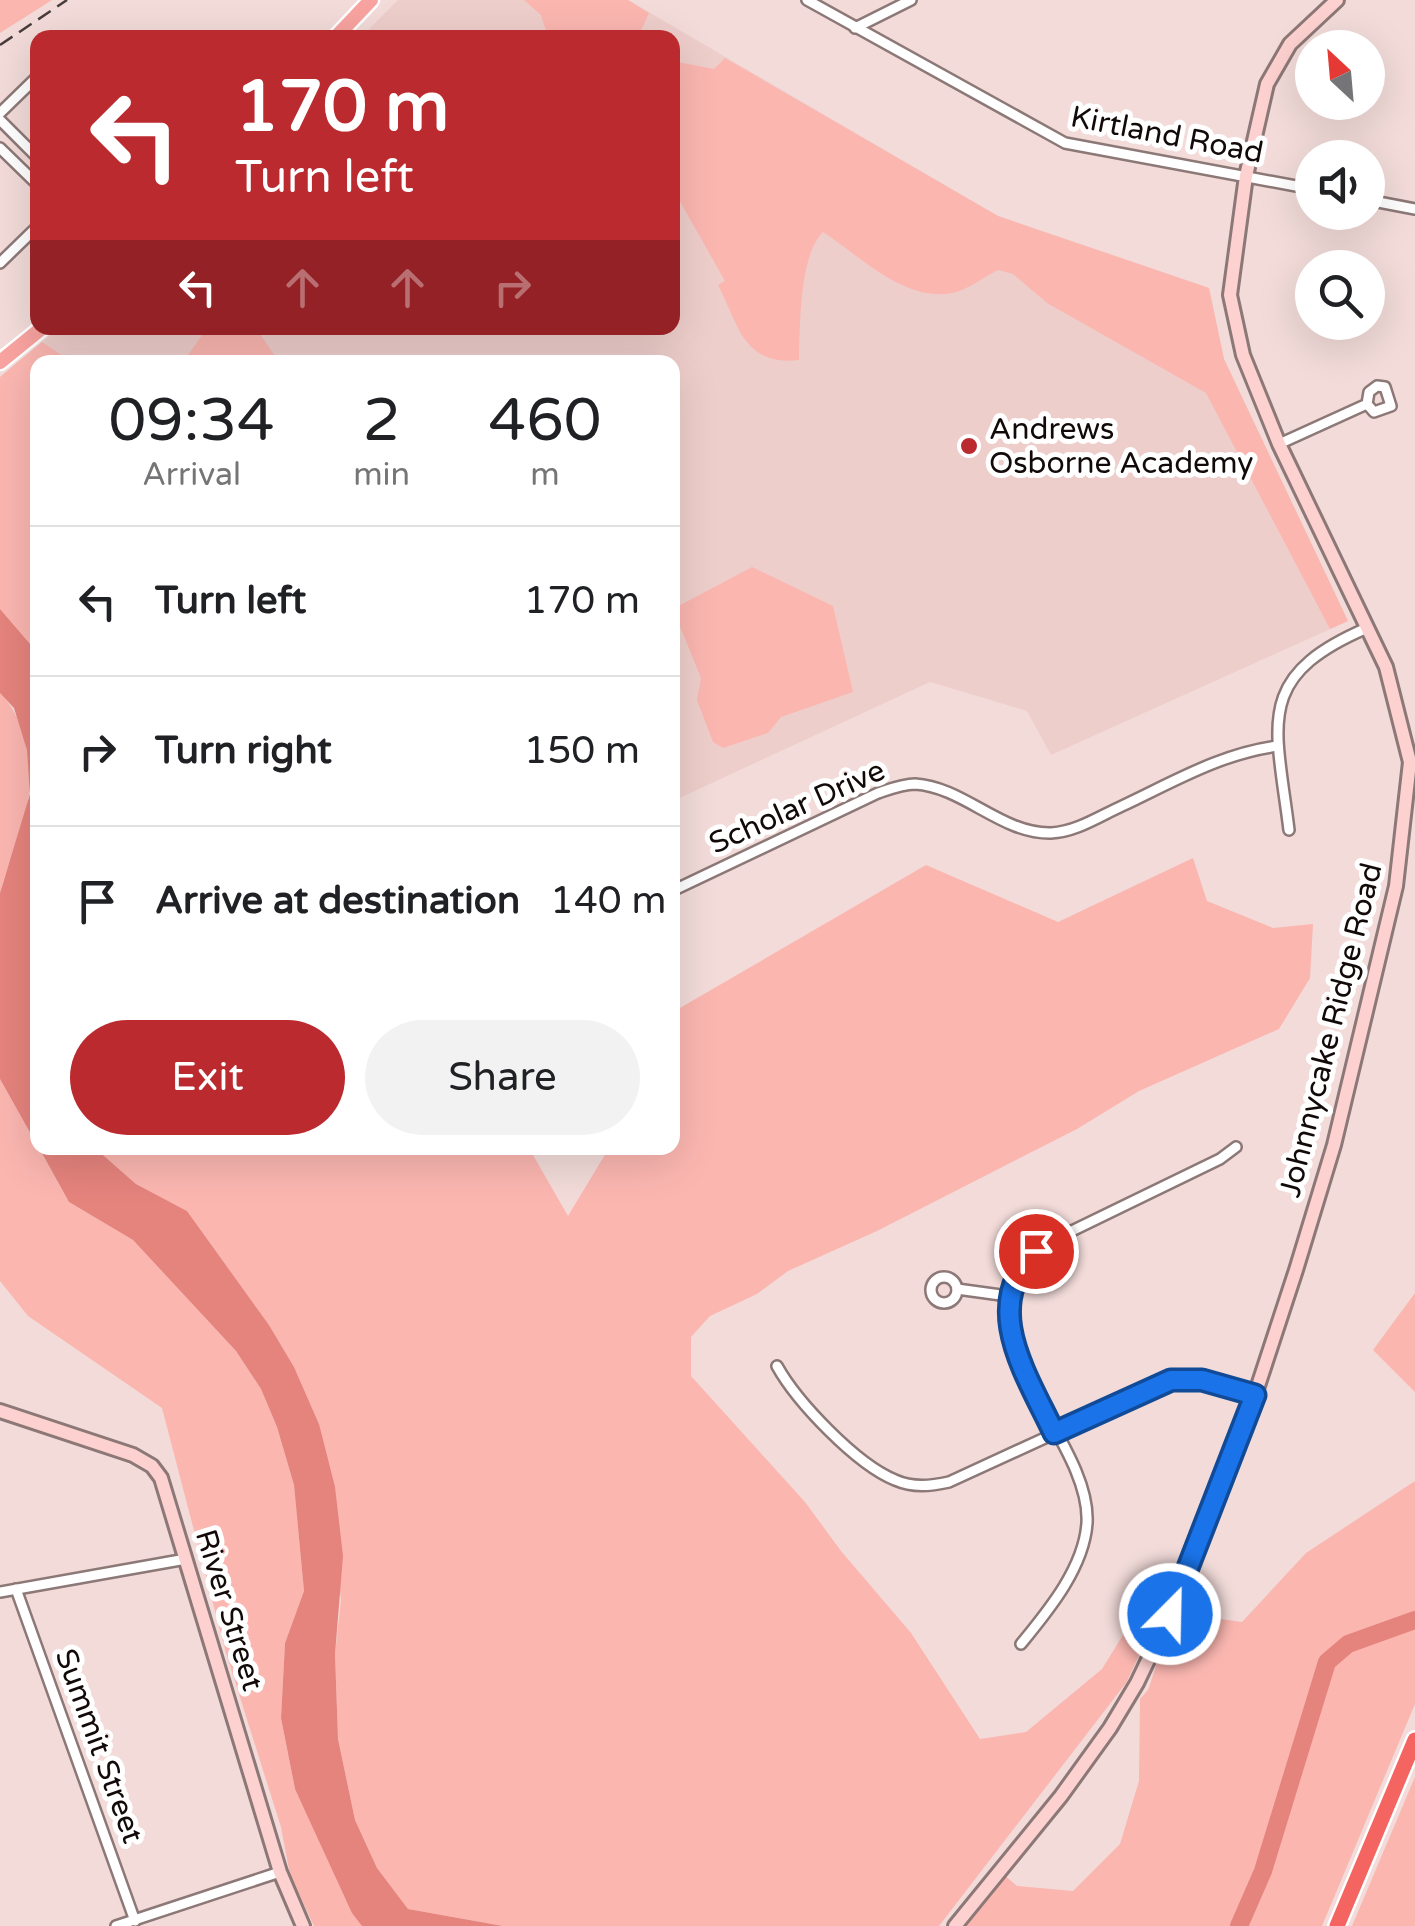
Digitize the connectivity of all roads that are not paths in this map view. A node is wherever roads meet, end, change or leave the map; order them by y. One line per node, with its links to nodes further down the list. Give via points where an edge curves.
1 (371, 0): 6 (main road)
2 (807, 0): 5 (street, Kirtland Road)
3 (910, 0): 5 (street)
4 (1337, 0): 11 (main road, Johnnycake Ridge Road, via 1277,62)
5 (856, 28): 11 (street, Kirtland Road, via 1065,143)
6 (342, 30)
7 (30, 85): 8 (street)
8 (0, 117): 10 (street)
9 (0, 148): 12 (street)
10 (30, 149)
11 (1246, 176): 13 (street, Kirtland Road); 21 (main road, Johnnycake Ridge Road, via 1230,295 1242,355)
12 (30, 178)
13 (1295, 186)
14 (1385, 203): 15 (street)
15 (1415, 209)
16 (30, 234): 17 (street)
17 (0, 263)
18 (33, 335): 19 (main road)
19 (1, 361)
20 (1366, 404): 21 (street)
21 (1279, 444): 22 (main road, Johnnycake Ridge Road)
22 (1367, 628): 23 (street, via 1299,668 1284,691); 30 (main road, Johnnycake Ridge Road, via 1386,667 1410,762 1396,886 1334,1145)
23 (1278, 746): 24 (street); 25 (street, Scholar Drive, via 1216,761 1079,826 1050,833 1015,826 935,787 910,784 878,792)
24 (1289, 830)
25 (680, 887)
26 (1236, 1146): 28 (street, via 1045,1244 1027,1259)
27 (957, 1289): 28 (street)
28 (1008, 1296): 32 (street, via 1014,1347)
29 (777, 1366): 32 (street, via 790,1390 864,1459 912,1485 949,1482)
30 (1255, 1395): 32 (street, via 1202,1380 1171,1380); 42 (main road, Johnnycake Ridge Road, via 1181,1591 1137,1683 1061,1796)
31 (0, 1411): 33 (main road, River Street, via 152,1466)
32 (1054, 1433): 36 (street, via 1080,1488 1087,1526 1058,1594)
33 (186, 1560): 34 (street); 38 (main road, River Street)
34 (16, 1589): 35 (street); 39 (street, Summit Street)
35 (0, 1592)
36 (1021, 1644)
37 (1415, 1740): 43 (highway)
38 (280, 1872): 39 (street); 41 (main road, River Street)
39 (135, 1920): 40 (street)
40 (116, 1926)
41 (303, 1926)
42 (955, 1926)
43 (1337, 1926)

